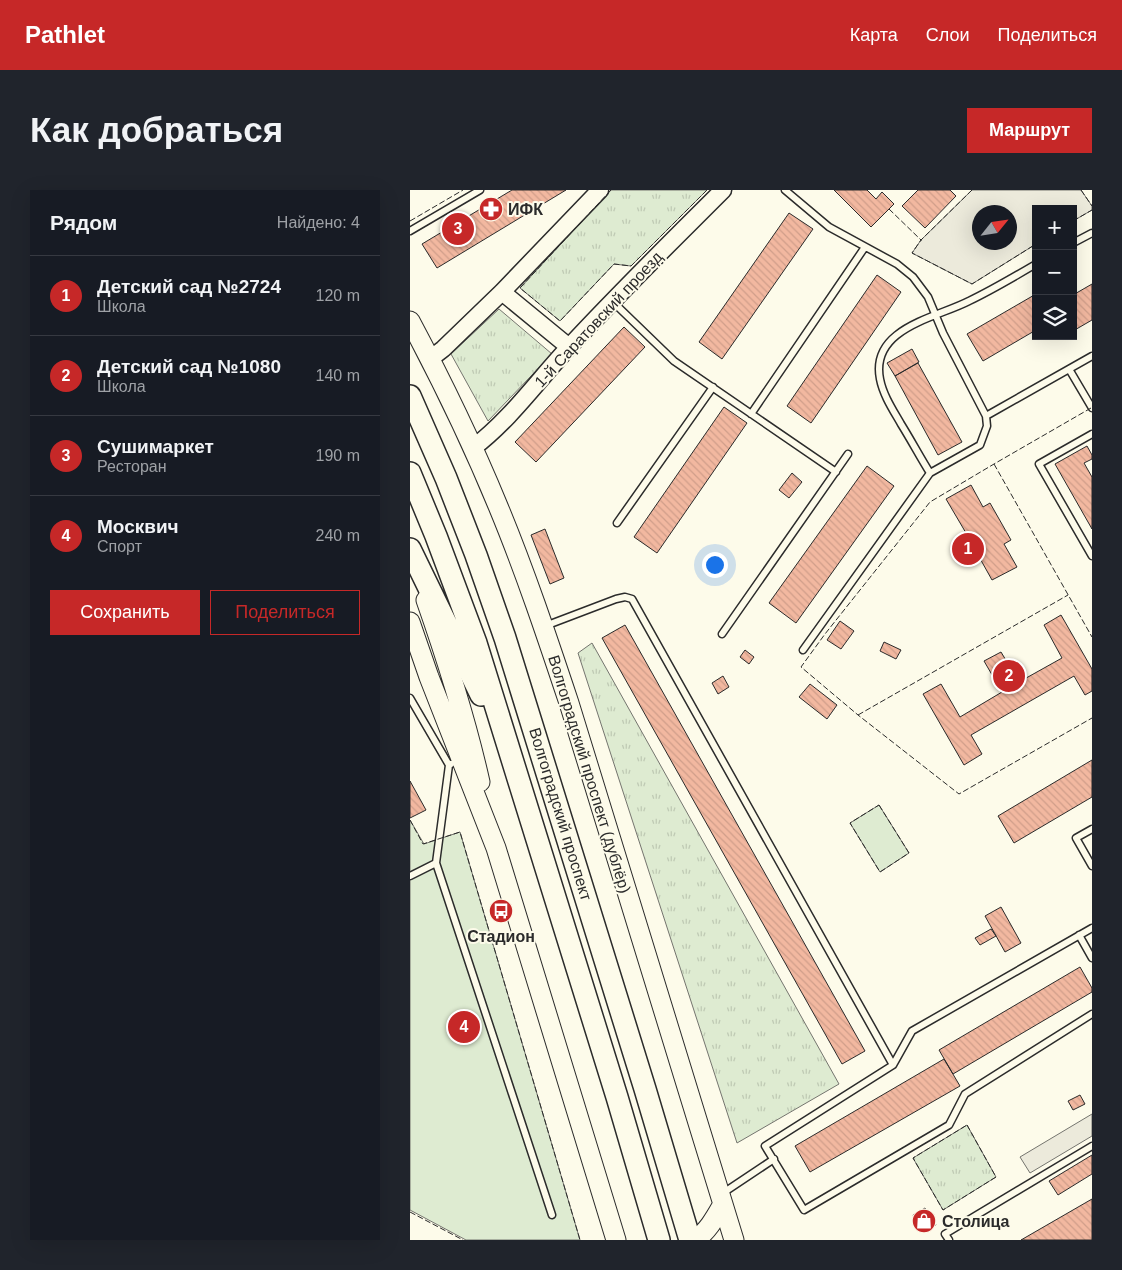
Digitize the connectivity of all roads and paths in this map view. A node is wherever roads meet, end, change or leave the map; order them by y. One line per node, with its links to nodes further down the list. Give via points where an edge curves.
1 (480, 190): 5 (lane)
2 (600, 190): 10 (street)
3 (723, 190): 11 (street, 1-й Саратовский проезд)
4 (784, 190): 8 (lane, via 828,227)
5 (410, 231)
6 (1092, 233): 7 (lane)
7 (1077, 241)
8 (865, 247): 12 (lane, via 913,277); 21 (lane)
9 (1032, 266): 12 (lane, via 968,302)
10 (502, 292): 14 (street); 16 (street)
11 (612, 302): 14 (street, 1-й Саратовский проезд); 18 (lane, via 674,361)
12 (936, 315): 22 (lane); 28 (lane, via 888,342 879,365 886,396)
13 (410, 321): 16 (main road, Волгоградский проспект (дублёр))
14 (569, 347): 24 (street, 1-й Саратовский проезд, via 490,436)
15 (1092, 356): 17 (lane)
16 (430, 358): 24 (main road, Волгоградский проспект (дублёр))
17 (1069, 369): 20 (lane); 22 (lane)
18 (713, 387): 21 (lane); 29 (lane)
19 (410, 396): 55 (main road, Волгоградский проспект, via 446,478 506,638)
20 (1092, 408)
21 (751, 414): 26 (lane)
22 (986, 416): 28 (lane, via 987,426 980,445)
23 (1092, 434): 31 (lane, via 1039,464)
24 (473, 448): 33 (main road, Волгоградский проспект (дублёр))
25 (848, 454): 26 (lane)
26 (836, 472): 34 (lane)
27 (410, 473): 38 (main road, Волгоградский проспект, via 466,617)
28 (930, 474): 35 (lane)
29 (617, 523)
30 (410, 550): 38 (main road); 40 (main road, via 470,739)
31 (1092, 556)
32 (410, 622): 37 (main road)
33 (544, 627): 48 (lane, via 616,599 632,599); 51 (main road, Волгоградский проспект (дублёр))
34 (722, 634)
35 (803, 650)
36 (410, 698): 37 (lane)
37 (455, 762): 40 (main road); 41 (lane)
38 (514, 763): 54 (main road, Волгоградский проспект)
39 (1092, 829): 42 (lane, via 1076,838)
40 (496, 848): 53 (main road)
41 (436, 862): 43 (lane); 52 (lane)
42 (1092, 866)
43 (410, 876)
44 (1092, 928): 45 (lane)
45 (1079, 936): 46 (lane); 48 (lane, via 912,1031)
46 (1092, 958)
47 (1092, 1014): 50 (lane, via 965,1094 949,1125 804,1210)
48 (893, 1065): 50 (lane, via 765,1146)
49 (1092, 1146): 58 (lane, via 945,1234)
50 (774, 1159): 51 (lane)
51 (721, 1200): 56 (main road, via 713,1222); 57 (main road, Волгоградский проспект (дублёр))
52 (552, 1215)
53 (618, 1238)
54 (659, 1240)
55 (690, 1240)
56 (694, 1240)
57 (734, 1240)
58 (949, 1240)

